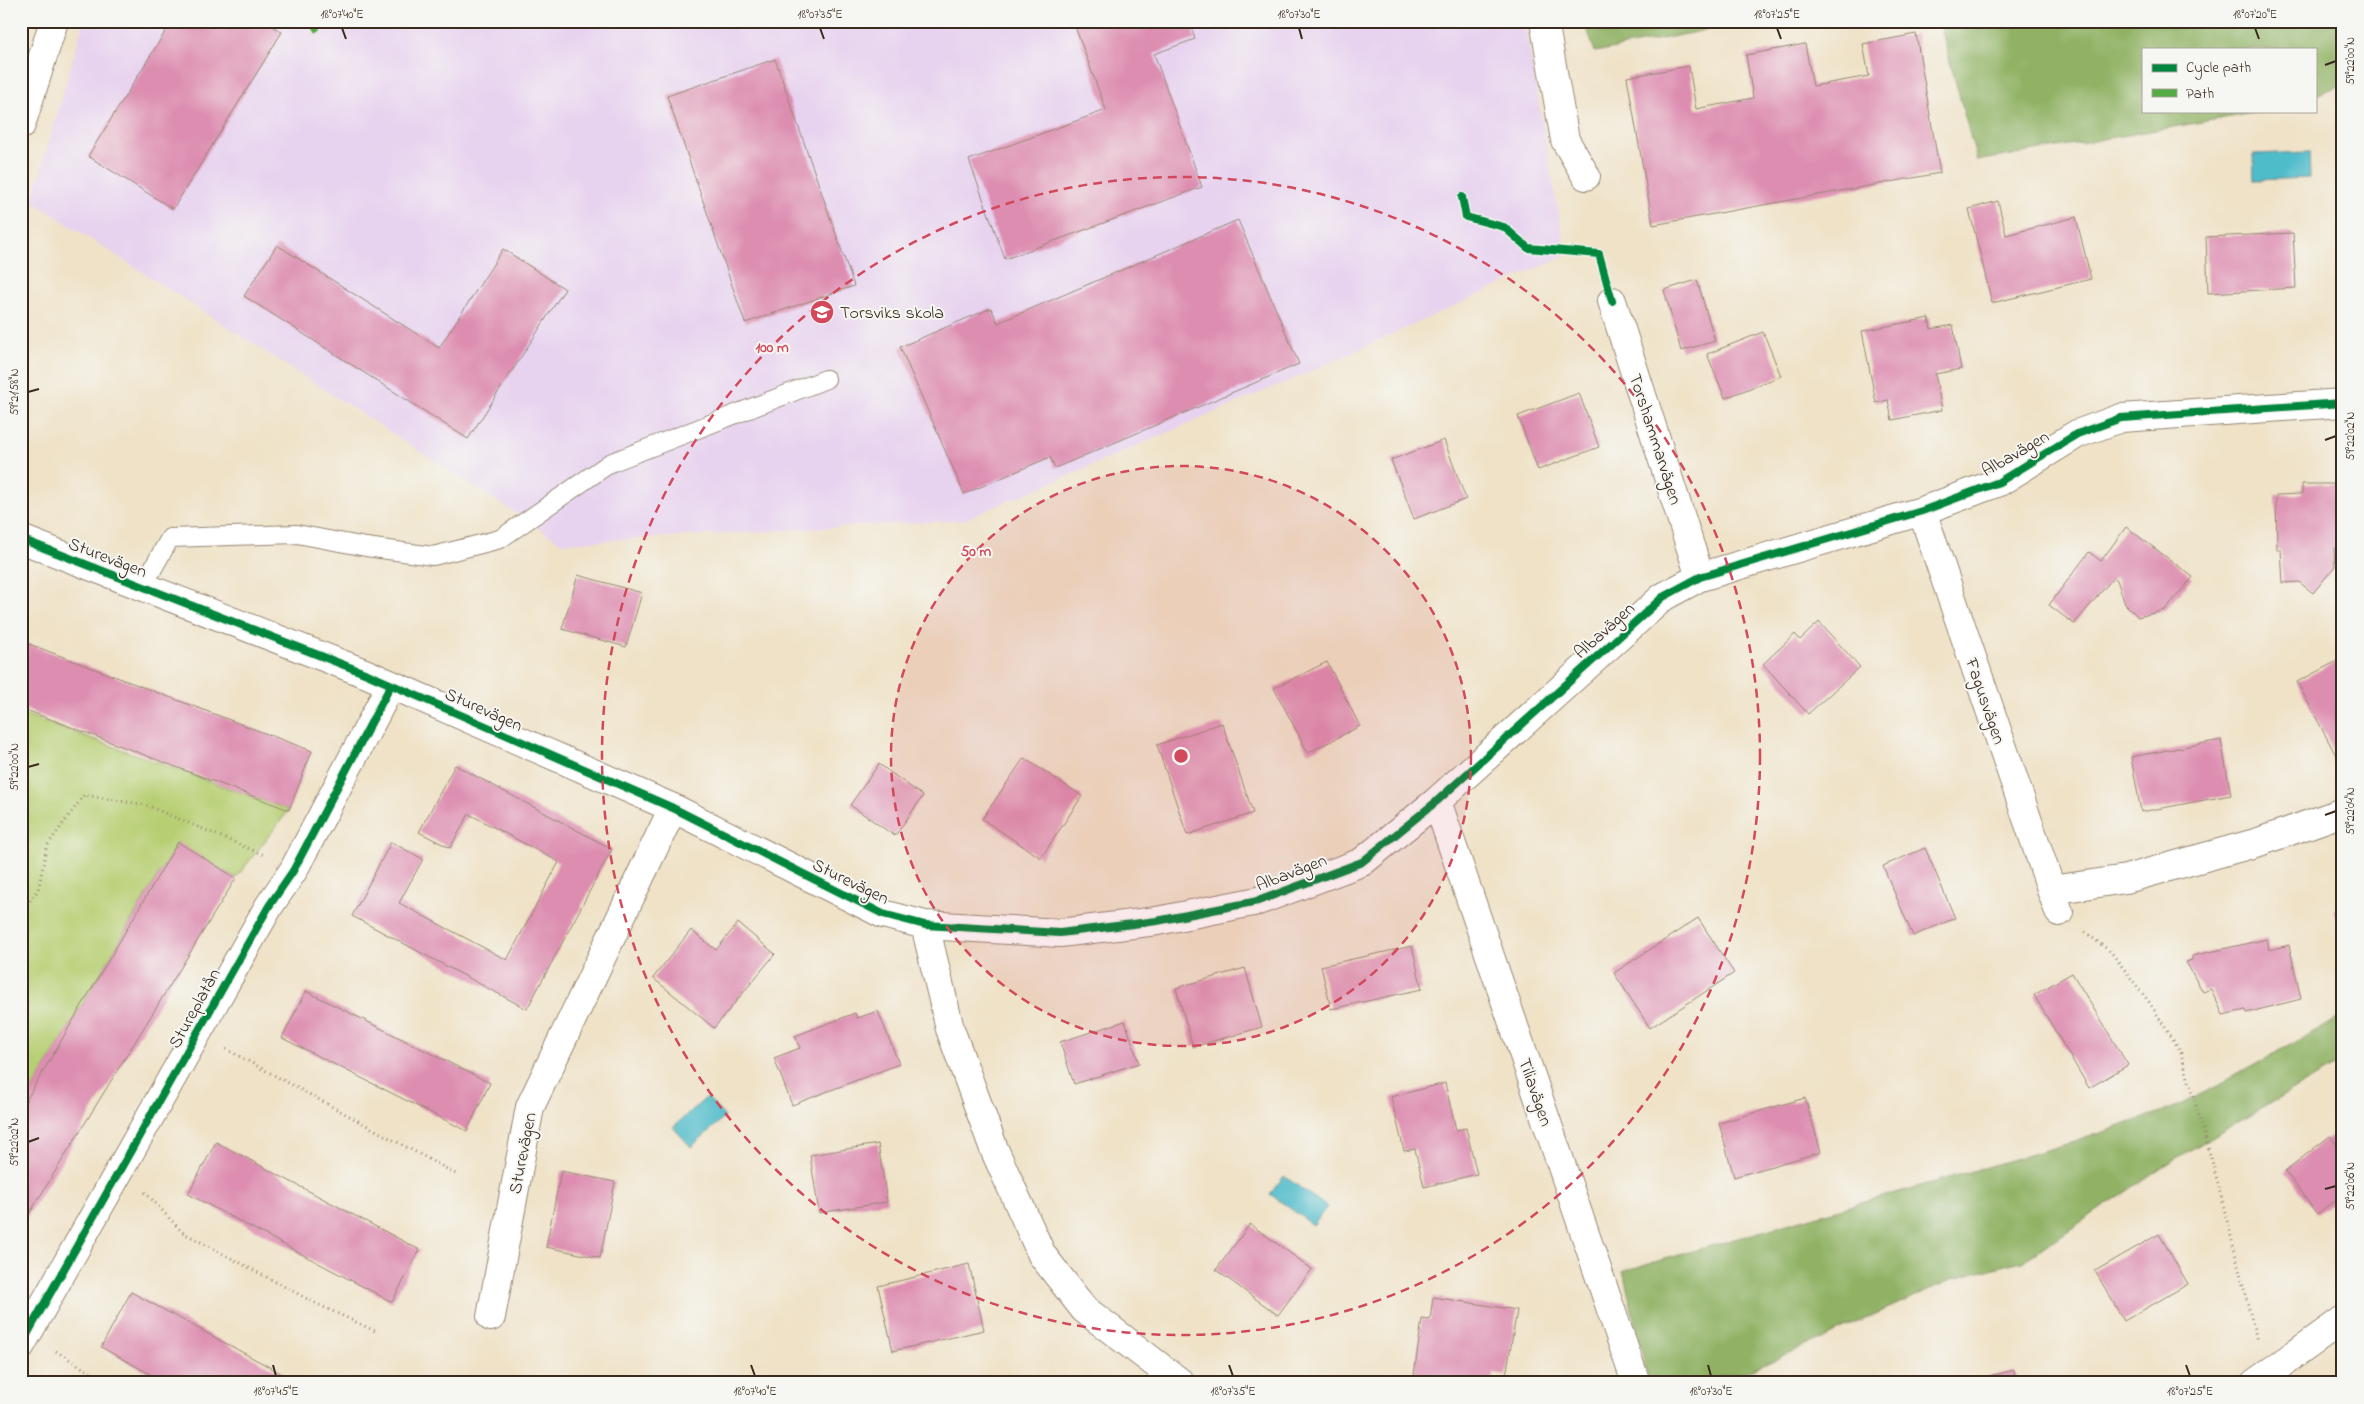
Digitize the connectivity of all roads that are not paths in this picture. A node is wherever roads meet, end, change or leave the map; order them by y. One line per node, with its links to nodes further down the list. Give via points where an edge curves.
1 (54, 21): 3 (street)
2 (1544, 21): 4 (street, via 1565,140)
3 (21, 125)
4 (1586, 176)
5 (1612, 300): 10 (street, Torshammarvägen)
6 (826, 379): 11 (lane, via 610,463 500,539 433,556 297,534 170,538)
7 (2343, 403): 8 (street, Albavägen, via 2121,418 2077,434 1999,482)
8 (1922, 511): 10 (street, Albavägen); 15 (street, Fagusvägen, via 2055,901 2259,842)
9 (21, 539): 11 (street, Sturevägen)
10 (1700, 576): 13 (street, Albavägen, via 1663,597)
11 (143, 586): 12 (street, Sturevägen)
12 (391, 685): 14 (street, Sturevägen); 19 (street, Stureplatån, via 292,870)
13 (1436, 802): 16 (street, Albavägen, via 1362,862 1258,901 1157,921 1060,933); 22 (street, Tiliavägen)
14 (673, 808): 16 (street, Sturevägen, via 883,914); 17 (street, Sturevägen, via 530,1107)
15 (2343, 812)
16 (925, 926): 21 (street, via 950,1029 994,1149 1042,1255 1084,1309)
17 (491, 1317)
18 (2343, 1320): 20 (street)
19 (24, 1339)
20 (2260, 1379)
21 (1181, 1383)
22 (1636, 1383)

